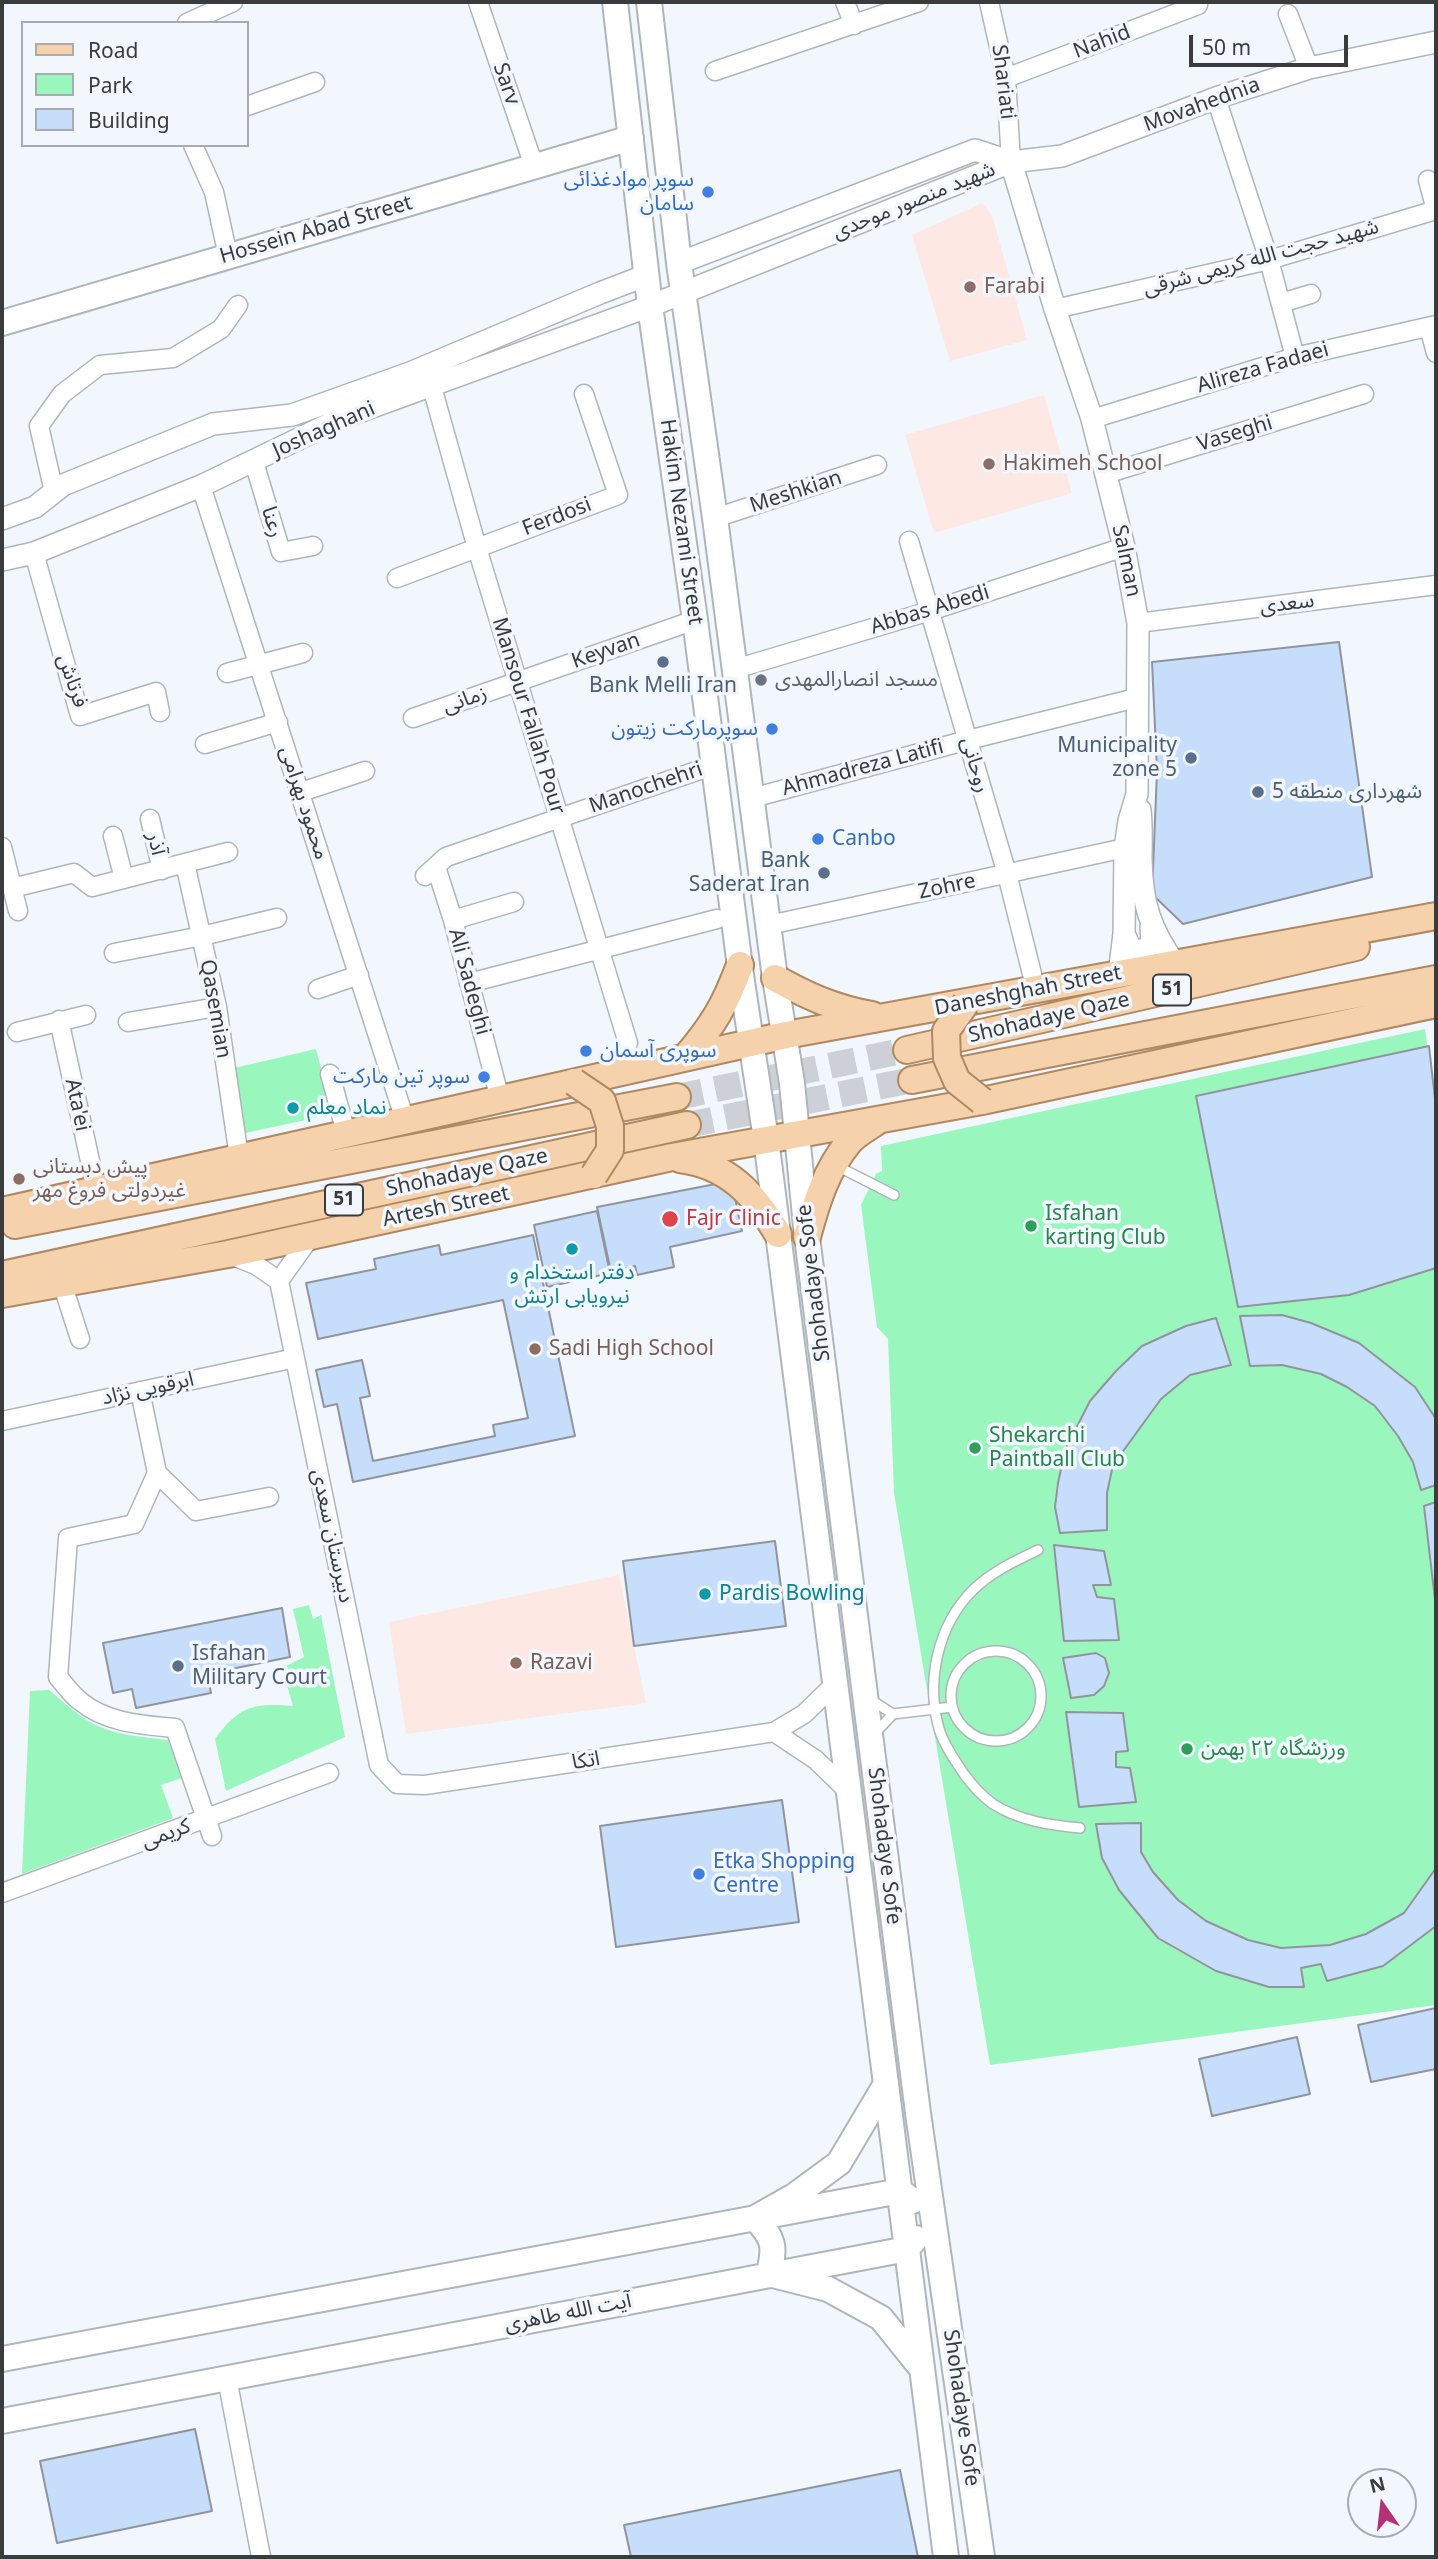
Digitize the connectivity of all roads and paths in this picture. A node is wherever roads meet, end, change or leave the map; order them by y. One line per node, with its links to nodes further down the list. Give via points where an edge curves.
1 (230, 2): 10 (street)
2 (478, 2): 22 (street, Sarv)
3 (615, 2): 19 (main road, Hakim Nezami Street)
4 (649, 2): 26 (main road, Hakim Nezami Street)
5 (845, 2): 11 (street)
6 (919, 2): 11 (street)
7 (989, 2): 15 (street, Shariati)
8 (1198, 5): 15 (street, Nahid)
9 (1289, 15): 13 (street)
10 (191, 21)
11 (854, 25): 14 (street)
12 (1436, 42): 13 (street, Movahednia)
13 (1309, 68): 17 (street, Movahednia)
14 (715, 71)
15 (1006, 78): 21 (street, Shariati)
16 (315, 82): 18 (street)
17 (1216, 99): 21 (street, Movahednia, via 1062,156); 25 (street)
18 (248, 106)
19 (631, 138): 22 (main road, Hossein Abad Street); 27 (main road, Hakim Nezami Street)
20 (194, 147): 24 (street, via 215,192)
21 (1011, 162): 26 (street, شهید منصور موحدی, via 975,150); 28 (street, شهید منصور موحدی); 33 (street, Salman)
22 (534, 166): 24 (main road, Hossein Abad Street)
23 (1428, 180): 25 (street, شهید حجت الله کریمی شرقی, via 1436,210)
24 (228, 256): 34 (main road, Hossein Abad Street)
25 (1269, 260): 30 (street); 33 (street, شهید حجت الله کریمی شرقی)
26 (679, 263): 28 (main road, Hakim Nezami Street)
27 (646, 275): 32 (main road, Hakim Nezami Street); 41 (street, Joshaghani, via 410,373)
28 (684, 291): 32 (street, شهید منصور موحدی); 48 (main road, Hakim Nezami Street)
29 (1311, 294): 30 (street)
30 (1281, 303): 37 (street)
31 (238, 304): 47 (street, via 221,329 173,358 100,365 62,394 38,426)
32 (650, 306): 38 (street, Joshaghani); 59 (main road, Hakim Nezami Street)
33 (1055, 309): 42 (street, Salman)
34 (2, 323)
35 (1432, 326): 36 (street); 37 (street, Alireza Fadaei)
36 (1436, 353)
37 (1295, 357): 42 (street, Alireza Fadaei)
38 (432, 387): 41 (street, Joshaghani); 53 (street, Mansour Fallah Pour)
39 (584, 394): 53 (street, Ferdosi, via 618,495)
40 (1364, 394): 45 (street, Vaseghi)
41 (339, 409): 43 (street, Joshaghani); 47 (street, Joshaghani, via 213,424)
42 (1092, 419): 45 (street, Salman)
43 (254, 462): 46 (street, Joshaghani); 51 (street, رعنا, via 281,552)
44 (877, 466): 48 (street, Meshkian)
45 (1106, 474): 52 (street, Salman)
46 (201, 486): 54 (street, Joshaghani); 62 (street, محمود بهرامی)
47 (54, 492): 49 (street, Joshaghani, via 35,507)
48 (716, 518): 63 (main road, Hakim Nezami Street)
49 (2, 519)
50 (909, 541): 58 (street, روحانی)
51 (313, 545)
52 (1124, 547): 58 (street, Abbas Abedi); 60 (street, Salman)
53 (477, 548): 56 (street, Ferdosi); 65 (street, Mansour Fallah Pour)
54 (34, 553): 55 (street, Joshaghani); 67 (street, فرتاش, via 80,716 156,692)
55 (2, 559)
56 (397, 579)
57 (1436, 585): 60 (street, سعدی)
58 (930, 611): 63 (street, Abbas Abedi); 70 (street, روحانی)
59 (695, 620): 65 (street, Keyvan); 72 (main road, Hakim Nezami Street)
60 (1138, 623): 66 (street, Salman)
61 (303, 653): 62 (street)
62 (260, 664): 64 (street); 69 (street, محمود بهرامی)
63 (735, 669): 76 (main road, Hakim Nezami Street)
64 (227, 673)
65 (518, 682): 68 (street, زمانی); 78 (street, Mansour Fallah Pour)
66 (1136, 698): 70 (street, Ahmadreza Latifi); 75 (street, Salman)
67 (160, 712)
68 (413, 718)
69 (278, 722): 71 (street); 74 (street, محمود بهرامی)
70 (968, 740): 76 (street, Ahmadreza Latifi); 86 (street, روحانی)
71 (205, 744)
72 (714, 765): 78 (street, Manochehri); 91 (main road, Hakim Nezami Street)
73 (365, 771): 74 (street)
74 (300, 792): 105 (street, محمود بهرامی)
75 (1137, 794): 81 (street, Salman); 96 (street, via 1141,863)
76 (752, 798): 95 (main road, Hakim Nezami Street)
77 (150, 818): 84 (street, آذر)
78 (559, 819): 85 (street, Manochehri, via 446,857); 100 (street, Mansour Fallah Pour)
79 (113, 836): 87 (street)
80 (2, 847): 88 (street)
81 (1125, 848): 86 (street, Zohre); 98 (street, Salman)
82 (228, 852): 83 (street)
83 (185, 863): 84 (street); 99 (street, Qasemian)
84 (162, 870): 87 (street)
85 (430, 871): 94 (street, Ali Sadeghi)
86 (1007, 874): 95 (street, Zohre); 110 (street, روحانی)
87 (124, 879): 88 (street, via 92,887 74,873)
88 (12, 888): 90 (street)
89 (514, 902): 94 (street)
90 (18, 911)
91 (725, 916): 100 (street); 103 (main road, Hakim Nezami Street)
92 (1436, 916): 102 (main road, Daneshghah Street)
93 (277, 918): 99 (street)
94 (453, 920): 108 (street, Ali Sadeghi)
95 (769, 925): 106 (main road, Hakim Nezami Street)
96 (1152, 927): 98 (street, via 1152,942 1146,949 1130,947); 102 (street)
97 (1436, 929): 124 (main road, Shohadaye Qaze / 51)
98 (1124, 934): 104 (street, Salman)
99 (202, 936): 101 (street); 113 (street, Qasemian)
100 (598, 950): 108 (street); 123 (street, Mansour Fallah Pour)
101 (114, 953)
102 (1175, 964): 104 (main road, Daneshghah Street)
103 (740, 965): 115 (main road, Hakim Nezami Street); 125 (main road, via 714,1024)
104 (1119, 974): 110 (main road, Daneshghah Street)
105 (359, 975): 109 (street); 134 (street, محمود بهرامی)
106 (775, 978): 114 (main road, Hakim Nezami Street); 117 (main road, via 810,998 847,1011)
107 (1436, 979): 127 (main road, Shohadaye Qaze / 51)
108 (469, 984): 132 (street, Ali Sadeghi)
109 (318, 989)
110 (1036, 990): 111 (main road, Daneshghah Street)
111 (966, 1003): 117 (main road, Daneshghah Street); 133 (main road, bridge, via 946,1031 947,1058 957,1081)
112 (1436, 1004): 133 (main road)
113 (216, 1007): 119 (street); 140 (street, Qasemian)
114 (780, 1007): 115 (main road, via 773,1021 765,1023); 121 (main road, Hakim Nezami Street)
115 (747, 1010): 122 (main road, Hakim Nezami Street)
116 (86, 1015): 118 (street)
117 (887, 1017): 121 (main road, Daneshghah Street)
118 (60, 1020): 120 (street); 144 (street, Ata'ei)
119 (128, 1021)
120 (17, 1032)
121 (785, 1035): 122 (main road, Daneshghah Street); 129 (main road, Hakim Nezami Street)
122 (752, 1042): 125 (main road); 130 (main road, Hakim Nezami Street)
123 (628, 1043)
124 (907, 1050)
125 (686, 1057): 128 (main road)
126 (330, 1074): 137 (street)
127 (912, 1080)
128 (574, 1082): 132 (main road); 143 (main road, bridge, via 602,1101 610,1126 610,1150)
129 (792, 1083): 138 (main road, Shohadaye Sofe)
130 (758, 1091): 139 (main road, Shohadaye Sofe)
131 (677, 1097): 147 (main road, Shohadaye Qaze / 51)
132 (500, 1099): 134 (main road)
133 (982, 1101): 135 (main road)
134 (405, 1120): 137 (main road)
135 (877, 1121): 138 (main road); 142 (main road, via 850,1140)
136 (687, 1125): 152 (main road, Shohadaye Qaze / 51)
137 (346, 1133): 140 (main road)
138 (798, 1133): 139 (main road, Artesh Street); 150 (main road, Shohadaye Sofe)
139 (766, 1139): 141 (main road, Artesh Street); 148 (main road, Shohadaye Sofe)
140 (239, 1157): 144 (main road)
141 (672, 1157): 143 (main road, Artesh Street); 148 (main road, via 701,1161 724,1172 762,1207)
142 (834, 1164): 145 (lane); 150 (main road, via 818,1195)
143 (594, 1175): 149 (main road, Artesh Street)
144 (96, 1188): 146 (main road)
145 (894, 1195)
146 (2, 1211)
147 (2, 1227)
148 (778, 1234): 163 (main road, Shohadaye Sofe)
149 (310, 1236): 151 (main road, Artesh Street); 153 (street)
150 (807, 1237): 164 (main road, Shohadaye Sofe)
151 (228, 1254): 153 (street); 154 (main road, Artesh Street)
152 (2, 1275)
153 (279, 1281): 157 (street, دبیرستان سعدی)
154 (62, 1283): 155 (main road, Artesh Street); 156 (street)
155 (2, 1294)
156 (80, 1339)
157 (295, 1358): 158 (street, ابرقویی نژاد); 171 (street, دبیرستان سعدی, via 379,1765)
158 (140, 1391): 159 (street, ابرقویی نژاد); 160 (street)
159 (2, 1421)
160 (157, 1473): 161 (street, via 196,1511); 173 (street, via 134,1524 68,1538 58,1677 81,1702 104,1716 175,1728)
161 (269, 1497)
162 (1038, 1550): 166 (lane, via 1002,1567 974,1589 951,1618 938,1651 933,1684)
163 (834, 1685): 168 (street, via 804,1714); 172 (main road, Shohadaye Sofe)
164 (865, 1697): 167 (lane); 169 (main road, Shohadaye Sofe)
165 (952, 1707): 165 (lane, via 971,1734 1004,1741 1032,1724 1040,1709 1037,1676 1013,1654 981,1653 956,1675); 166 (lane)
166 (936, 1709): 167 (lane); 174 (lane, via 940,1733 956,1763 991,1803 1016,1817)
167 (894, 1714): 169 (lane)
168 (774, 1732): 171 (street, اتکا, via 425,1785); 172 (street, via 816,1760)
169 (871, 1738): 178 (main road, Shohadaye Sofe)
170 (329, 1773): 173 (street, کریمی)
171 (397, 1784)
172 (848, 1791): 176 (main road, Shohadaye Sofe)
173 (209, 1828): 175 (street, کریمی)
174 (1080, 1828)
175 (2, 1893)
176 (886, 2084): 177 (main road, Shohadaye Sofe); 179 (main road, via 839,2163)
177 (900, 2190): 178 (main road); 179 (main road); 180 (main road, Shohadaye Sofe)
178 (933, 2217): 180 (main road); 188 (main road, Shohadaye Sofe)
179 (755, 2218): 181 (main road, via 774,2244); 182 (main road)
180 (907, 2249): 181 (main road, آیت الله طاهری); 183 (main road, Shohadaye Sofe)
181 (769, 2274): 183 (main road, via 828,2289 881,2318); 184 (main road, آیت الله طاهری)
182 (2, 2360)
183 (922, 2369): 187 (main road, Shohadaye Sofe)
184 (227, 2378): 185 (main road, آیت الله طاهری); 186 (street)
185 (2, 2421)
186 (261, 2557)
187 (946, 2557)
188 (982, 2557)

